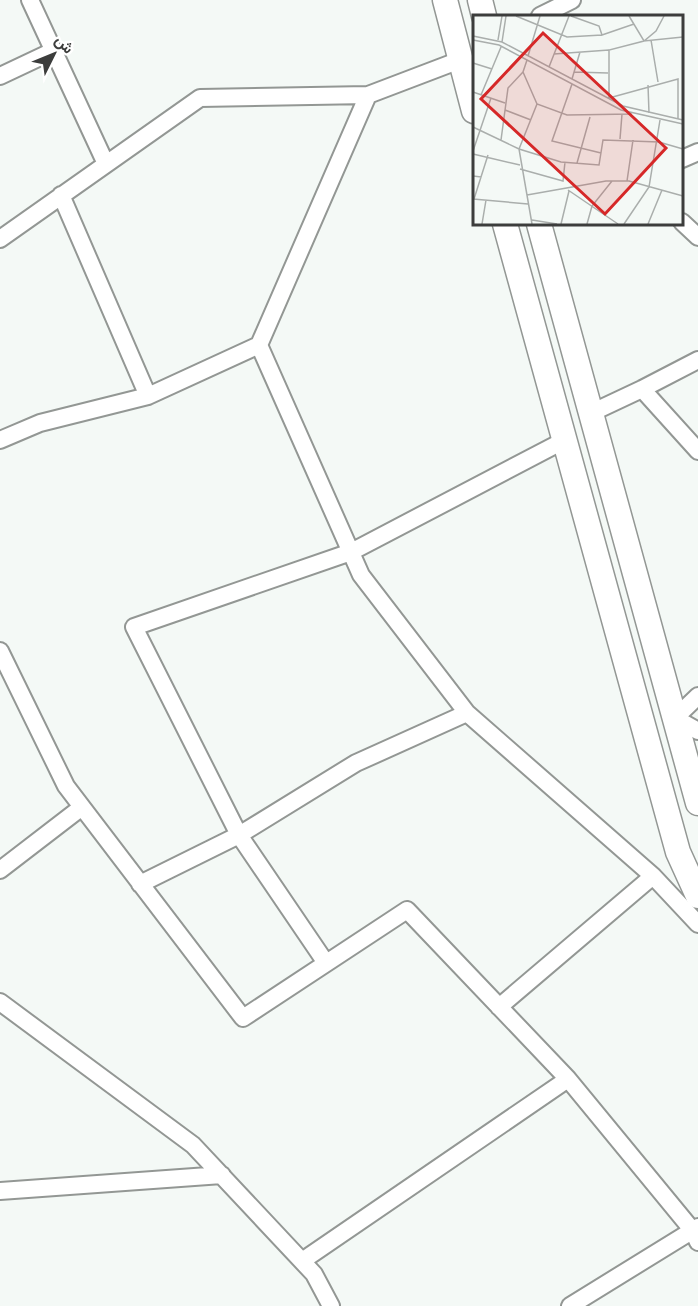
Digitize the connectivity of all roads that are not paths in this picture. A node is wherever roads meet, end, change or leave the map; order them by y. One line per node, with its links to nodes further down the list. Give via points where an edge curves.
1 (30, 0): 7 (street)
2 (445, 0): 8 (street)
3 (480, 0): 5 (street)
4 (572, 0): 6 (street)
5 (484, 15)
6 (542, 15)
7 (53, 51): 9 (street); 14 (street)
8 (460, 60): 10 (street); 11 (street)
9 (0, 76)
10 (368, 95): 14 (street, via 200,98); 21 (street)
11 (473, 107)
12 (698, 152): 13 (street)
13 (683, 158)
14 (106, 164): 15 (street)
15 (62, 195): 20 (street); 24 (street)
16 (683, 224): 19 (street)
17 (505, 225): 27 (street)
18 (539, 225): 25 (street)
19 (698, 237)
20 (0, 239)
21 (259, 345): 24 (street); 29 (street)
22 (698, 360): 23 (street)
23 (642, 389): 25 (street); 28 (street)
24 (148, 396): 26 (street, via 40,423)
25 (591, 413): 33 (street)
26 (0, 440)
27 (565, 440): 29 (street); 41 (street, via 678,852)
28 (698, 451)
29 (351, 552): 32 (street, via 361,575); 37 (street, via 134,627)
30 (0, 651): 36 (street, via 66,786)
31 (698, 696): 33 (street)
32 (467, 712): 37 (street, via 356,763); 39 (street)
33 (675, 718): 34 (street); 35 (street)
34 (698, 731)
35 (698, 803)
36 (82, 807): 38 (street); 40 (street)
37 (239, 835): 40 (street); 43 (street)
38 (0, 870)
39 (652, 876): 42 (street); 45 (street)
40 (140, 884): 43 (street, via 243,1018)
41 (698, 896)
42 (698, 924)
43 (326, 963): 45 (street, via 407,910)
44 (0, 1002): 47 (street, via 193,1144)
45 (499, 1007): 46 (street)
46 (568, 1079): 49 (street); 50 (street)
47 (222, 1175): 48 (street); 50 (street)
48 (0, 1191)
49 (696, 1234): 52 (street)
50 (302, 1261): 51 (street, via 314,1274)
51 (331, 1306)
52 (570, 1306)

